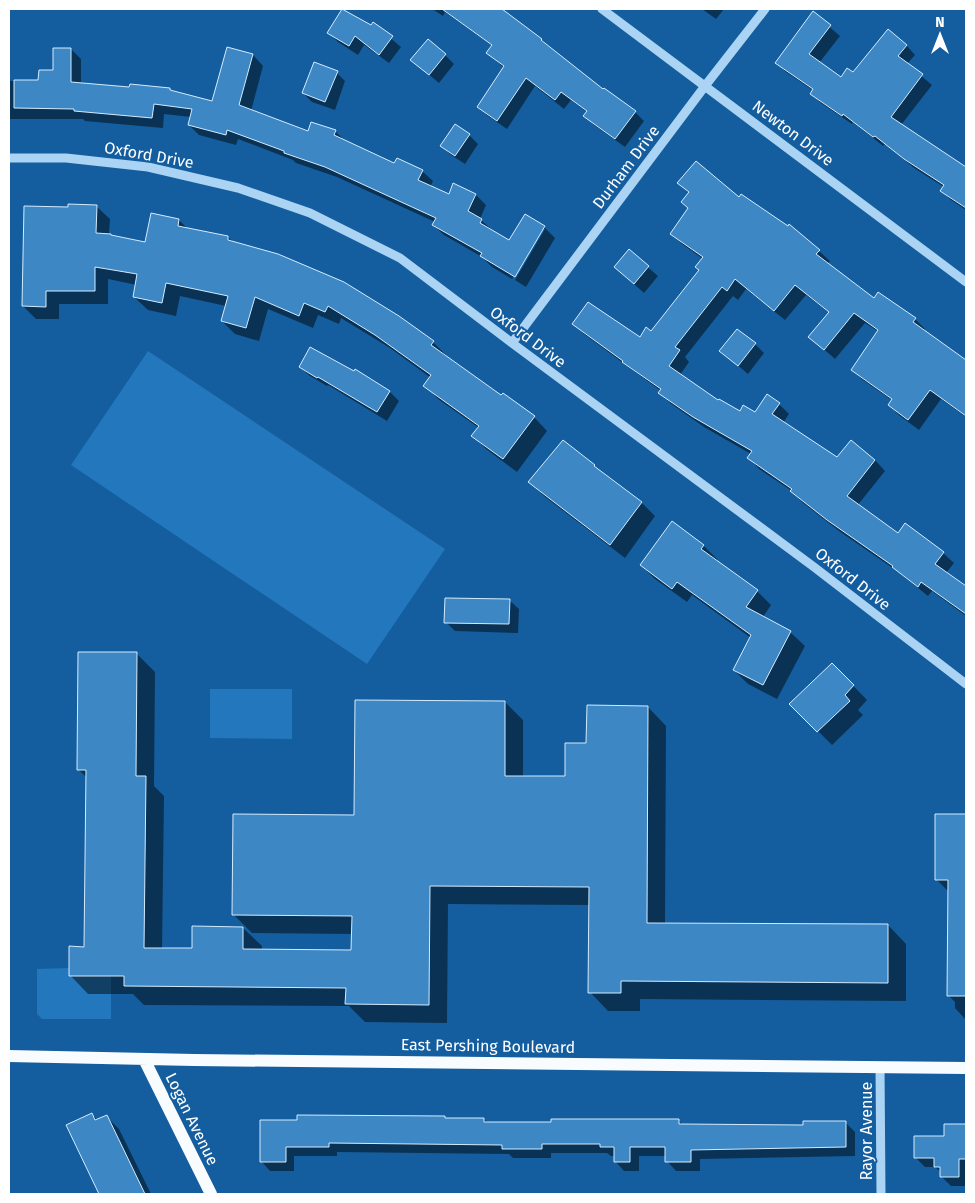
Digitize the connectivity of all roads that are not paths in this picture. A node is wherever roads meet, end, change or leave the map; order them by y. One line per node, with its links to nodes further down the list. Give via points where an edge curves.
1 (602, 9): 3 (street, Newton Drive)
2 (765, 9): 3 (street, Durham Drive)
3 (705, 86): 5 (street, Newton Drive); 6 (street, Durham Drive)
4 (9, 158): 6 (street, Oxford Drive, via 66,158 148,167 238,188 310,213 400,258)
5 (966, 282)
6 (512, 344): 7 (street, Oxford Drive)
7 (966, 684)
8 (9, 1056): 9 (main road, East Pershing Boulevard)
9 (144, 1059): 10 (main road, East Pershing Boulevard); 12 (main road, Logan Avenue)
10 (880, 1068): 11 (main road, East Pershing Boulevard); 13 (street, Rayor Avenue)
11 (966, 1068)
12 (211, 1194)
13 (881, 1194)

